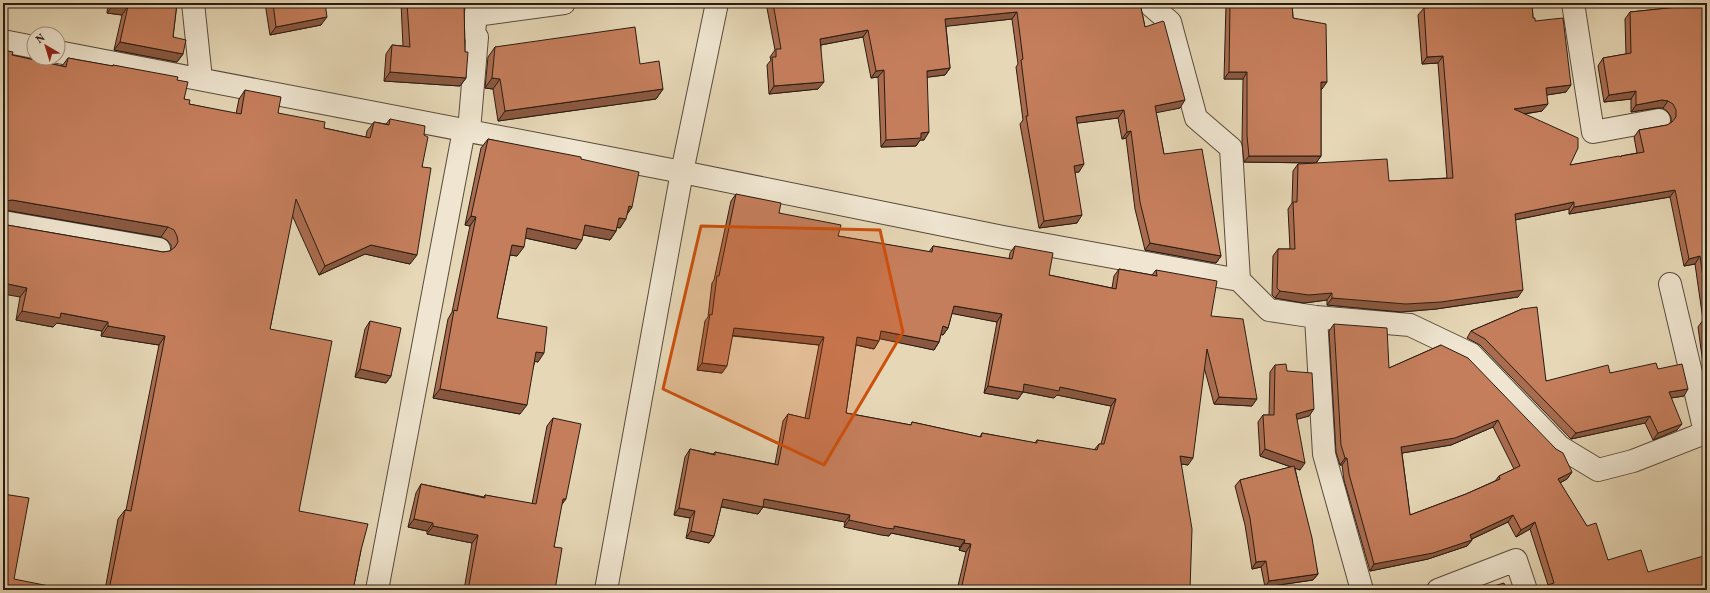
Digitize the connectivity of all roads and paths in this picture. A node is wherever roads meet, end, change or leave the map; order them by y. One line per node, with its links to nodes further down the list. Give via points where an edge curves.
1 (193, 3): 10 (street)
2 (564, 3): 6 (street)
3 (716, 3): 13 (street)
4 (1148, 3): 16 (street, via 1170,22 1196,118 1231,148)
5 (1573, 3): 11 (street, via 1593,132)
6 (477, 9): 12 (street, via 474,33 477,37)
7 (3, 41): 8 (street)
8 (26, 45)
9 (66, 54): 10 (street)
10 (202, 79): 12 (street)
11 (1659, 120)
12 (466, 130): 13 (street); 20 (street)
13 (682, 172): 16 (street, via 1003,237); 21 (street)
14 (3, 222): 15 (street)
15 (159, 249)
16 (1239, 280): 18 (street, via 1269,310)
17 (1670, 284): 19 (street)
18 (1316, 318): 19 (street, via 1410,325 1471,354 1560,447 1598,470 1633,461); 22 (street, via 1324,454)
19 (1706, 432)
20 (377, 590)
21 (606, 590)
22 (1362, 590)
23 (1438, 590): 24 (street, via 1516,560)
24 (1526, 590)

